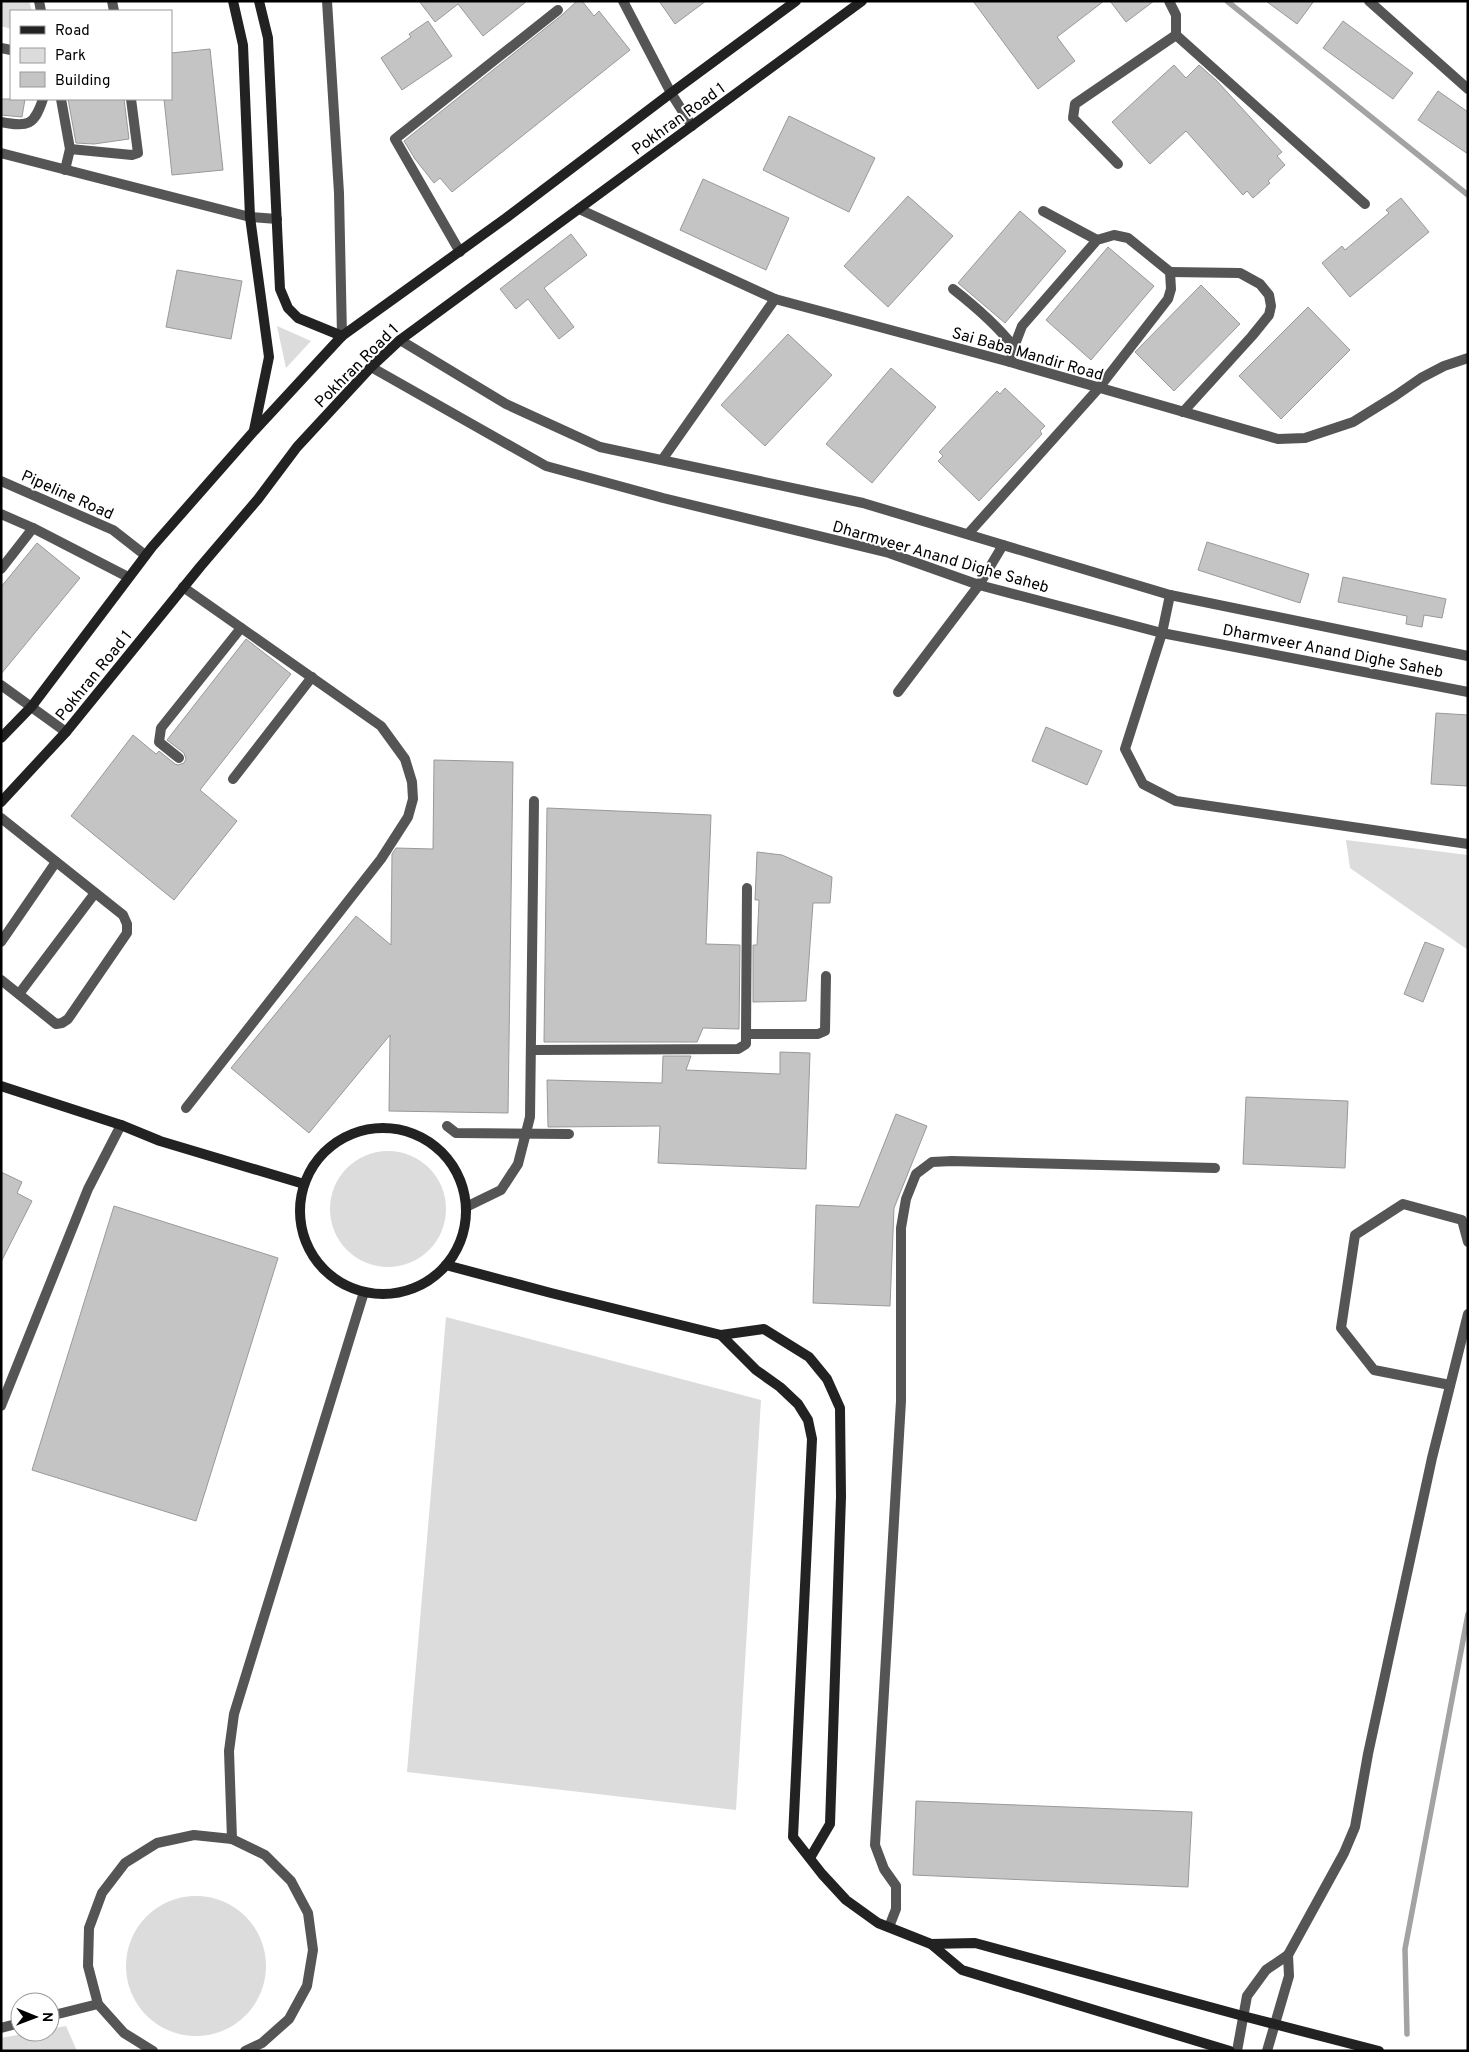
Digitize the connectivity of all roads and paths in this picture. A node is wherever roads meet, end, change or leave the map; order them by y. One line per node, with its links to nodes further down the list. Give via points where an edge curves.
1 (233, 1): 25 (street, via 243,45)
2 (259, 1): 26 (street, via 268,38)
3 (327, 1): 32 (street, via 339,193)
4 (623, 1): 12 (street)
5 (796, 1): 12 (street, Pokhran Road 1)
6 (862, 1): 17 (street, Pokhran Road 1)
7 (1169, 1): 10 (street, via 1176,15)
8 (1370, 1): 11 (street)
9 (558, 10): 28 (street, via 395,139)
10 (1176, 35): 20 (street, via 1075,104 1073,118); 22 (street)
11 (1468, 88)
12 (671, 92): 17 (street); 28 (street, Pokhran Road 1)
13 (43, 100): 16 (street, via 31,123)
14 (61, 100): 18 (street)
15 (130, 100): 18 (street, via 138,152 132,155)
16 (1, 122)
17 (692, 126): 23 (street, Pokhran Road 1)
18 (70, 149): 21 (street)
19 (1, 153): 21 (street)
20 (1118, 164)
21 (65, 170): 25 (street)
22 (1365, 204)
23 (579, 209): 31 (street, Sai Baba Mandir Road); 33 (street, Pokhran Road 1)
24 (1043, 211): 27 (street)
25 (250, 217): 26 (street); 40 (street, via 270,357)
26 (277, 218): 32 (street, via 280,290 288,308 298,318)
27 (1097, 240): 29 (street, via 1114,235 1128,238); 34 (street, via 1022,326)
28 (460, 252): 32 (street, Pokhran Road 1)
29 (1170, 272): 38 (street, via 1168,300); 39 (street, via 1240,273 1260,284 1269,294 1271,306 1269,315 1252,336)
30 (953, 289): 34 (street, via 1000,328)
31 (775, 299): 36 (street, Sai Baba Mandir Road); 41 (street)
32 (342, 336): 40 (street, Pokhran Road 1)
33 (400, 340): 37 (street, Pokhran Road 1); 41 (street, Dharmveer Anand Dighe Saheb, via 506,404 532,416 600,447)
34 (1014, 347): 36 (street)
35 (1468, 358): 39 (street, Sai Baba Mandir Road, via 1420,378 1352,422 1304,438 1278,438)
36 (1010, 362): 38 (street, Sai Baba Mandir Road)
37 (371, 367): 50 (street, Dharmveer Anand Dighe Saheb, via 546,466 889,553); 51 (street, Pokhran Road 1, via 297,447 258,499)
38 (1098, 389): 39 (street, Sai Baba Mandir Road); 45 (street)
39 (1183, 412)
40 (254, 431): 47 (street, Pokhran Road 1)
41 (662, 460): 45 (street, Dharmveer Anand Dighe Saheb, via 863,503)
42 (1, 481): 47 (street, Pipeline Road, via 113,530)
43 (1, 514): 44 (street)
44 (33, 528): 48 (street); 49 (street)
45 (968, 534): 46 (street, Dharmveer Anand Dighe Saheb)
46 (1003, 545): 50 (street); 52 (street, Dharmveer Anand Dighe Saheb)
47 (148, 551): 49 (street, Pokhran Road 1)
48 (1, 570)
49 (128, 577): 60 (street, Pokhran Road 1)
50 (979, 585): 54 (street, Dharmveer Anand Dighe Saheb); 58 (street)
51 (183, 587): 53 (street); 61 (street, Pokhran Road 1)
52 (1170, 595): 54 (street); 55 (street, Dharmveer Anand Dighe Saheb)
53 (241, 628): 56 (street); 63 (street, via 161,728 159,742)
54 (1162, 633): 59 (street, Dharmveer Anand Dighe Saheb); 68 (street, via 1125,749 1143,784 1176,801)
55 (1468, 656)
56 (312, 677): 64 (street); 79 (street, via 381,726 405,759 412,782 408,817 381,859)
57 (1, 685): 60 (street)
58 (898, 692)
59 (1468, 692)
60 (32, 706): 61 (street); 62 (street, Pokhran Road 1)
61 (66, 732): 66 (street, Pokhran Road 1)
62 (1, 738)
63 (179, 758)
64 (233, 778)
65 (534, 801): 77 (street)
66 (1, 802)
67 (1, 818): 69 (street)
68 (1468, 844)
69 (56, 862): 71 (street); 72 (street)
70 (747, 888): 76 (street)
71 (95, 893): 75 (street); 75 (street, via 123,915 127,933 68,1019 56,1024)
72 (1, 942)
73 (826, 976): 76 (street, via 825,1031 818,1034)
74 (1, 980): 75 (street)
75 (19, 994)
76 (746, 1034): 77 (street, via 746,1044 738,1050)
77 (531, 1050): 82 (street, via 530,1117)
78 (1, 1086): 80 (street)
79 (186, 1108)
80 (121, 1125): 85 (street, via 160,1141); 93 (street, via 88,1189)
81 (446, 1126): 82 (street, via 456,1133)
82 (526, 1134): 83 (street); 86 (street, via 518,1164 501,1190)
83 (569, 1134)
84 (1215, 1168): 96 (street, via 952,1161 932,1162 916,1174 906,1199 901,1228 901,1401 875,1845 884,1869 896,1886 896,1909)
85 (304, 1184): 86 (street, via 319,1158 342,1138 371,1128 394,1129 416,1135 441,1152 458,1178); 89 (street, via 300,1215 310,1252 336,1280)
86 (466, 1207): 88 (street, via 461,1238 456,1252)
87 (1468, 1242): 92 (street, via 1462,1220 1403,1204 1355,1235 1340,1328 1374,1370)
88 (446, 1264): 89 (street, via 423,1284 409,1290 392,1294); 91 (street)
89 (364, 1292): 94 (street, via 234,1714 229,1751)
90 (1468, 1314): 92 (street)
91 (721, 1335): 95 (street, via 756,1370 798,1404 808,1420 812,1439 793,1837); 95 (street, via 764,1329 809,1357 827,1379 840,1408 841,1497 830,1824)
92 (1450, 1385): 98 (street, via 1370,1744 1355,1827)
93 (1, 1406)
94 (232, 1839): 99 (street, via 194,1834 158,1843 125,1863 102,1892 89,1928 88,1966); 104 (street, via 265,1855 291,1881 308,1914 313,1950 307,1986 289,2019 262,2043)
95 (810, 1858): 96 (street, via 846,1900)
96 (889, 1927): 97 (street)
97 (931, 1944): 101 (street, via 976,1943); 105 (street, via 962,1970)
98 (1288, 1955): 101 (street, via 1266,1970 1256,1983 1247,1996); 102 (street, via 1289,1976)
99 (98, 2004): 100 (street); 103 (street, via 124,2032)
100 (60, 2014)
101 (1243, 2016): 102 (street); 106 (street)
102 (1274, 2024): 107 (street); 108 (street)
103 (153, 2051)
104 (245, 2051)
105 (1230, 2051)
106 (1237, 2051)
107 (1267, 2051)
108 (1380, 2051)

